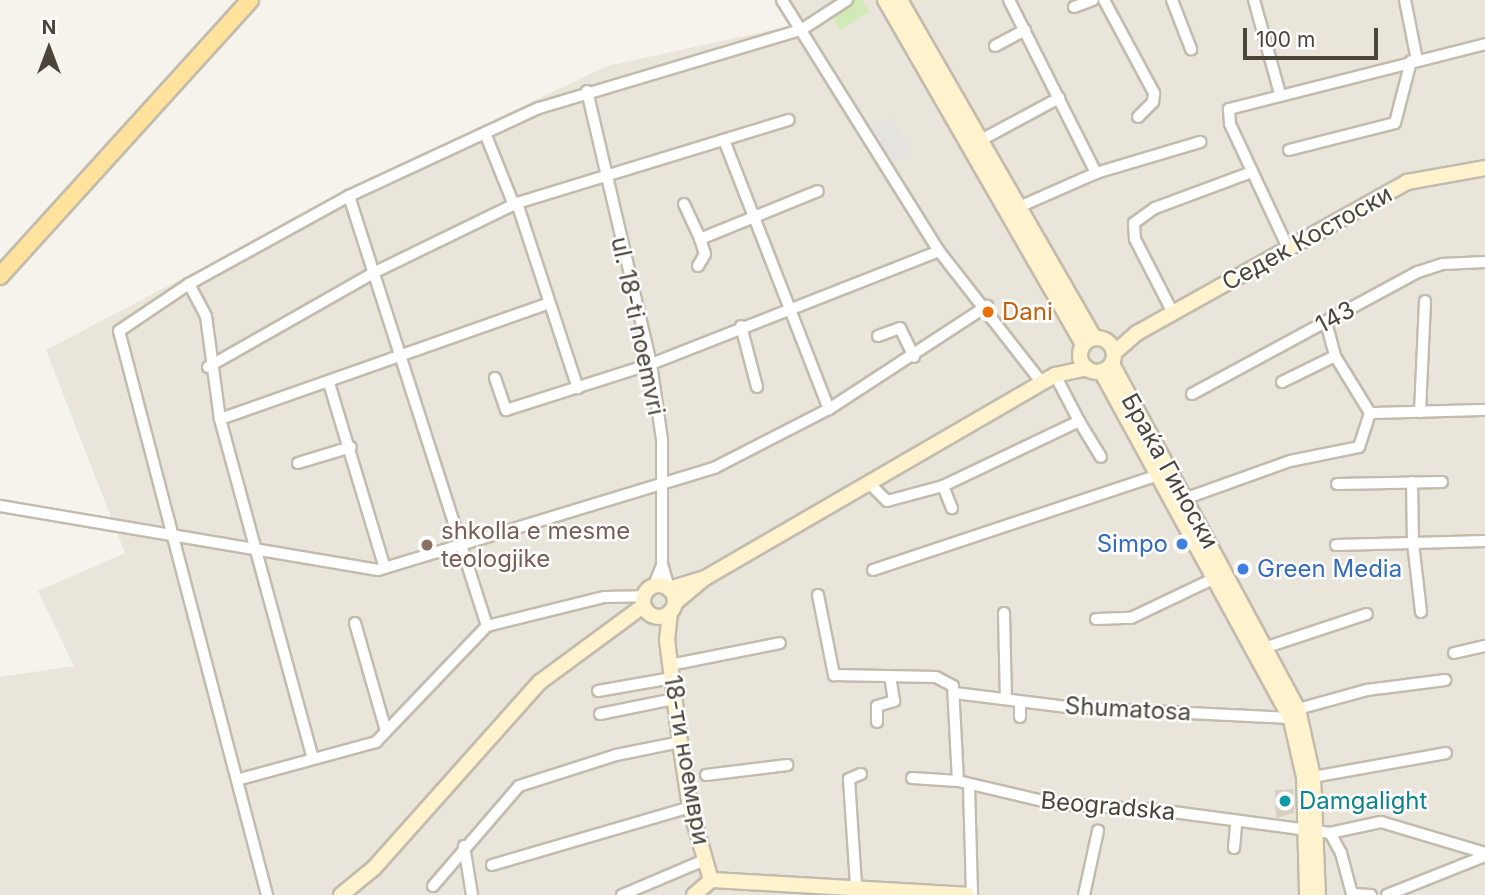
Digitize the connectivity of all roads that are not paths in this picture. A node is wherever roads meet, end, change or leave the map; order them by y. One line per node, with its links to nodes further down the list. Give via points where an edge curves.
1 (250, 0): 45 (main road)
2 (782, 0): 13 (street)
3 (847, 0): 13 (street)
4 (885, 0): 56 (street, Браќа Гиноски)
5 (900, 0): 26 (street, Браќа Гиноски)
6 (1009, 0): 14 (street)
7 (1093, 0): 12 (street)
8 (1104, 0): 22 (street, via 1154,93 1153,102)
9 (1172, 0): 17 (street)
10 (1254, 0): 20 (street)
11 (1405, 0): 18 (street)
12 (1074, 7)
13 (801, 30): 19 (street); 41 (street)
14 (1025, 30): 16 (street); 21 (street)
15 (1485, 44): 18 (street)
16 (995, 46)
17 (1191, 49)
18 (1414, 60): 20 (street); 28 (street, via 1395,123)
19 (587, 91): 24 (street); 32 (street, ul. 18-ti noemvri)
20 (1280, 94): 30 (street, via 1229,109 1230,124)
21 (1059, 98): 26 (street); 31 (street)
22 (1138, 117)
23 (789, 120): 25 (street)
24 (485, 133): 34 (street); 35 (street)
25 (724, 140): 32 (street); 38 (street)
26 (981, 140): 37 (street, Браќа Гиноски)
27 (1200, 142): 31 (street)
28 (1289, 150)
29 (1485, 168): 40 (street, Седек Костоски, via 1407,182)
30 (1252, 172): 40 (street); 51 (street, via 1155,208 1134,223 1135,239)
31 (1096, 173): 37 (street)
32 (604, 176): 35 (street); 60 (street, ul. 18-ti noemvri)
33 (818, 191): 38 (street)
34 (349, 196): 44 (street); 46 (street)
35 (516, 204): 44 (street); 48 (street)
36 (684, 204): 39 (street)
37 (1019, 207): 56 (street, Браќа Гиноски)
38 (757, 218): 39 (street); 50 (street)
39 (700, 239): 43 (street, via 705,254)
40 (1289, 250): 51 (street, Седек Костоски)
41 (940, 251): 49 (street); 50 (street)
42 (1485, 262): 52 (street, 143, via 1442,264 1418,272)
43 (698, 266)
44 (375, 272): 59 (street); 62 (street)
45 (0, 276)
46 (189, 284): 62 (street, via 206,316); 89 (street, via 126,323 118,340)
47 (1425, 301): 72 (street)
48 (550, 303): 59 (street); 68 (street)
49 (987, 306): 58 (street); 63 (street)
50 (793, 308): 53 (street); 70 (street)
51 (1173, 313): 54 (street, Седек Костоски)
52 (1326, 322): 57 (street); 69 (street, 143)
53 (741, 326): 60 (street); 67 (street)
54 (1137, 333): 56 (street); 61 (street)
55 (878, 336): 58 (street, via 900,328)
56 (1090, 344): 61 (street, Браќа Гиноски); 61 (street, Браќа Гиноски); 63 (street)
57 (1335, 356): 65 (street); 73 (street)
58 (914, 357): 70 (street)
59 (403, 359): 66 (street); 92 (street)
60 (651, 364): 68 (street); 84 (street, ul. 18-ti noemvri, via 662,439)
61 (1103, 364): 63 (street); 79 (street, Браќа Гиноски); 86 (street, Браќа Гиноски)
62 (208, 367): 74 (street)
63 (1054, 376): 75 (street); 82 (street)
64 (495, 378): 68 (street, via 506,410)
65 (1282, 382)
66 (329, 383): 74 (street); 76 (street)
67 (757, 387)
68 (578, 388)
69 (1192, 394)
70 (829, 409): 84 (street, via 716,467)
71 (1485, 410): 72 (street)
72 (1420, 412): 73 (street)
73 (1370, 413): 86 (street, via 1359,447 1290,461)
74 (219, 419): 94 (street)
75 (1079, 421): 77 (street); 85 (street)
76 (351, 447): 78 (street); 95 (street)
77 (1101, 457)
78 (298, 463)
79 (1158, 475): 96 (street); 97 (street, Браќа Гиноски)
80 (1412, 482): 81 (street); 83 (street); 91 (street)
81 (1442, 482)
82 (870, 484): 85 (street, via 887,502); 99 (street)
83 (1337, 484)
84 (662, 486): 92 (street); 99 (street, ul. 18-ti noemvri)
85 (943, 486): 88 (street)
86 (1184, 499): 109 (street, Браќа Гиноски)
87 (0, 506): 89 (street)
88 (952, 508)
89 (173, 534): 94 (street); 132 (street)
90 (1485, 541): 91 (street)
91 (1413, 543): 93 (street); 100 (street)
92 (460, 544): 95 (street); 105 (street)
93 (1336, 545)
94 (254, 551): 95 (street, via 357,569); 126 (street)
95 (385, 568)
96 (873, 570)
97 (1215, 578): 103 (street, via 1131,618); 120 (street, Браќа Гиноски)
98 (818, 595): 112 (street, via 834,675)
99 (658, 603): 105 (street, via 604,597); 106 (street, ul. 18-ti noemvri); 152 (street, via 617,626 540,682 374,868)
100 (1421, 612)
101 (1004, 613): 117 (street)
102 (1367, 614): 109 (street)
103 (1096, 619)
104 (355, 623): 123 (street)
105 (487, 626): 123 (street)
106 (667, 640): 111 (street, 18-ти ноември)
107 (780, 643): 111 (street)
108 (1485, 646): 110 (street)
109 (1267, 647): 120 (street, Браќа Гиноски)
110 (1454, 653)
111 (671, 671): 114 (street); 116 (street, 18-ти ноември)
112 (890, 676): 115 (street, via 936,677 953,686); 122 (street, via 894,701 877,706)
113 (1445, 680): 120 (street, Shumatosa, via 1367,690)
114 (598, 691)
115 (955, 693): 117 (street, Shumatosa); 133 (street)
116 (674, 699): 119 (street); 124 (street, 18-ти ноември)
117 (1006, 699): 118 (street, Shumatosa)
118 (1020, 702): 120 (street, Shumatosa); 121 (street)
119 (600, 714)
120 (1296, 715): 130 (street, Браќа Гиноски); 137 (street, Браќа Гиноски)
121 (1020, 716)
122 (877, 722)
123 (386, 731): 126 (street, via 376,742)
124 (680, 742): 135 (street, 18-ти ноември); 140 (street, via 616,755 519,786)
125 (1446, 753): 130 (street)
126 (313, 759): 132 (street)
127 (787, 765): 129 (street)
128 (861, 774): 146 (street, via 849,779)
129 (706, 775)
130 (1313, 777): 137 (street, Браќа Гиноски)
131 (912, 778): 133 (street, Beogradska)
132 (240, 779): 151 (street)
133 (958, 781): 134 (street, Beogradska)
134 (969, 786): 136 (street, Beogradska, via 1056,804 1158,810); 156 (street)
135 (690, 807): 143 (street, 18-ти ноември); 144 (street)
136 (1236, 824): 137 (street, Beogradska); 141 (street)
137 (1310, 830): 139 (street); 158 (street, Браќа Гиноски); 159 (street, Браќа Гиноски)
138 (1098, 831): 157 (street)
139 (1330, 833): 142 (street, via 1381,822); 160 (street, via 1342,853)
140 (464, 846): 147 (street); 153 (street)
141 (1234, 848)
142 (1485, 855): 162 (street)
143 (705, 860): 145 (street, 18-ти ноември); 154 (street)
144 (492, 865)
145 (711, 880): 148 (street, 18-ти ноември); 155 (street, 18-ти ноември)
146 (856, 885): 149 (street, 18-ти ноември); 150 (street, 18-ти ноември)
147 (433, 886)
148 (749, 888): 149 (street, 18-ти ноември)
149 (806, 889)
150 (893, 892): 156 (street, 18-ти ноември)
151 (267, 895)
152 (341, 895)
153 (472, 895)
154 (622, 895)
155 (694, 895)
156 (967, 895)
157 (1084, 895)
158 (1307, 895)
159 (1318, 895)
160 (1352, 895): 161 (street)
161 (1371, 895)
162 (1387, 895)

